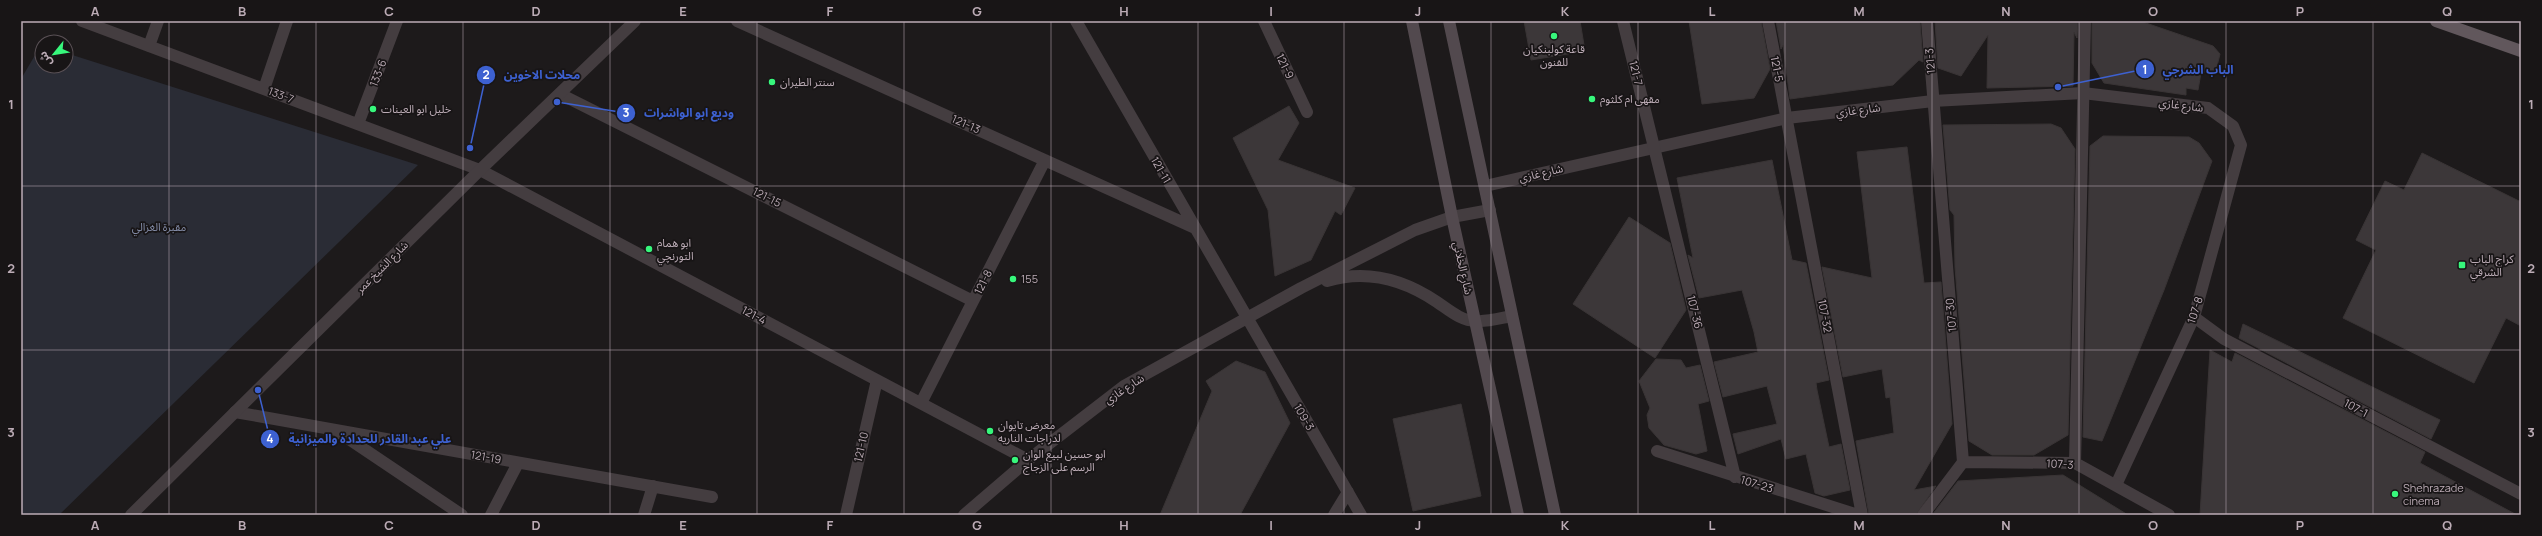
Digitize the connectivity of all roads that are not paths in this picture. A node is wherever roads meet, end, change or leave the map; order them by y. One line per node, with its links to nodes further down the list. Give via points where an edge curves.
1 (82, 21): 16 (street, 133-7)
2 (158, 21): 16 (street)
3 (288, 21): 18 (street)
4 (398, 21): 24 (street, 133-6)
5 (636, 21): 20 (street, شارع الشيخ عمر)
6 (737, 21): 27 (street, 121-13)
7 (1076, 21): 32 (street, 121-11)
8 (1264, 21): 22 (street, 121-9)
9 (1412, 21): 31 (main road, شارع الخلاني)
10 (1449, 21): 29 (main road)
11 (1623, 21): 26 (street, 121-7)
12 (1768, 21): 23 (street, 121-5)
13 (1927, 21): 21 (street, 121-3)
14 (2085, 21): 19 (street)
15 (2436, 21): 17 (main road)
16 (149, 46): 18 (street, 133-7)
17 (2521, 51)
18 (264, 89): 24 (street, 133-7)
19 (2083, 93): 21 (street, شارع غازي); 25 (street, شارع غازي, via 2208,108); 47 (street)
20 (560, 94): 28 (street, شارع الشيخ عمر); 34 (street, 121-15)
21 (1934, 101): 23 (street, شارع غازي); 45 (street, 107-30)
22 (1307, 112)
23 (1787, 118): 26 (street, شارع غازي); 65 (street, 107-32)
24 (358, 124): 28 (street, 133-7)
25 (2233, 126): 36 (street, 107-8, via 2241,144)
26 (1655, 147): 29 (street, شارع غازي); 48 (street, 107-36)
27 (1045, 160): 32 (street, 121-13); 34 (street, 121-8)
28 (480, 170): 39 (street, 121-4); 41 (street, شارع الشيخ عمر)
29 (1485, 186): 30 (main road)
30 (1490, 210): 31 (street, شارع غازي); 35 (main road)
31 (1452, 217): 33 (street, شارع غازي, via 1415,230); 38 (main road, شارع الخلاني)
32 (1195, 228): 37 (street, 121-11)
33 (1301, 288): 37 (street, شارع غازي); 38 (street, شارع غازي, via 1339,277 1383,277 1404,283 1453,314)
34 (973, 301): 40 (street, 121-8)
35 (1512, 316): 38 (street, شارع غازي); 63 (main road)
36 (2194, 317): 49 (street, 107-8); 52 (street, 107-1, via 2224,340)
37 (1247, 318): 44 (street, شارع غازي, via 1124,386); 51 (street, 109-3)
38 (1476, 321): 62 (main road, شارع الخلاني)
39 (877, 380): 40 (street, 121-4); 58 (street, 121-10)
40 (921, 403): 44 (street, 121-4)
41 (235, 412): 42 (street, 121-19); 54 (street, شارع الشيخ عمر)
42 (336, 430): 46 (street, 121-19); 55 (street)
43 (1657, 451): 48 (street, 107-23)
44 (1028, 460): 59 (street, شارع غازي)
45 (1963, 462): 47 (street, 107-3); 66 (street)
46 (518, 463): 50 (street, 121-19); 56 (street)
47 (2075, 463): 49 (street, 107-3)
48 (1735, 477): 64 (street, 107-23)
49 (2116, 485): 67 (street, 107-3)
50 (653, 486): 53 (street, 121-19); 57 (street)
51 (1348, 492): 60 (street); 61 (street, 109-3)
52 (2521, 494)
53 (712, 497)
54 (131, 515)
55 (462, 515)
56 (491, 515)
57 (644, 515)
58 (846, 515)
59 (964, 515)
60 (1334, 515)
61 (1361, 515)
62 (1518, 515)
63 (1555, 515)
64 (1858, 515)
65 (1862, 515)
66 (1923, 515)
67 (2169, 515)

